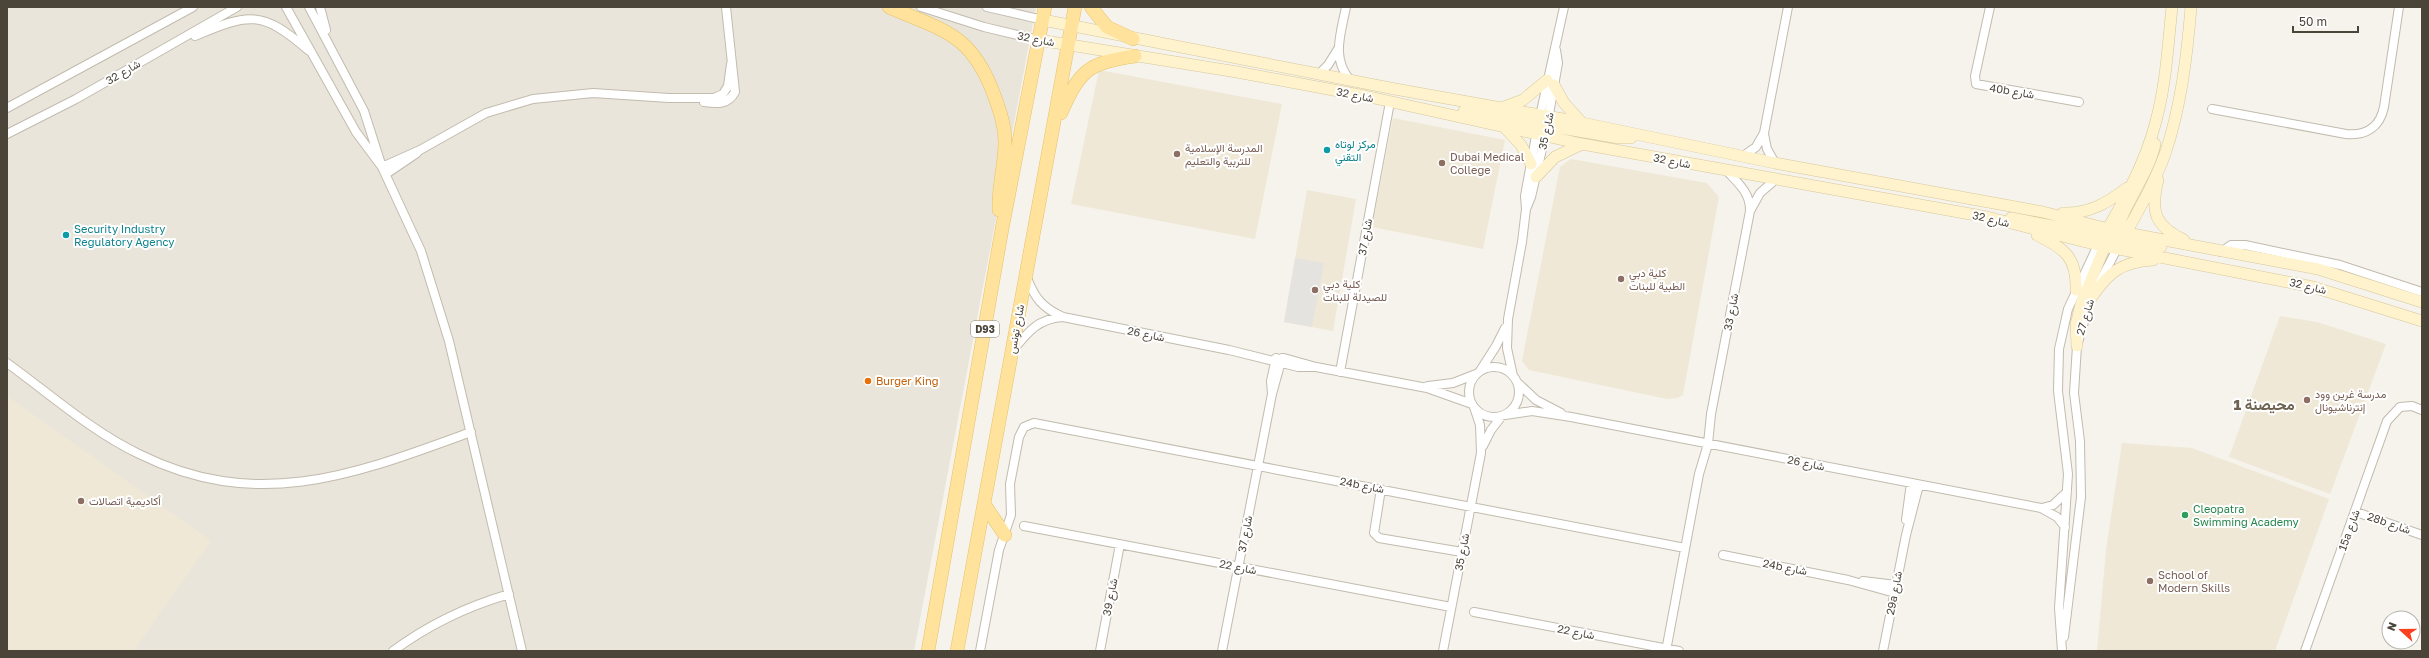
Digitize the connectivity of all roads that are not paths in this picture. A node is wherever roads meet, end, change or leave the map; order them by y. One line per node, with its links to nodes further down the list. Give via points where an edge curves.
1 (193, 7): 35 (street, شارع 32)
2 (237, 7): 27 (street, شارع 32)
3 (286, 7): 28 (street)
4 (309, 7): 25 (street)
5 (320, 7): 25 (street)
6 (726, 7): 52 (street, via 731,64 728,86 719,96 670,98 593,93 532,99 486,113)
7 (889, 7): 62 (main road, via 948,33 972,52 981,64 1005,131 999,205)
8 (921, 7): 23 (street, شارع 32, via 984,27)
9 (987, 7): 20 (street, شارع 32)
10 (1045, 7): 20 (main road, D93)
11 (1075, 7): 21 (main road, شارع تونس / D93)
12 (1091, 7): 22 (main road, via 1107,27)
13 (1346, 7): 26 (street)
14 (1564, 7): 32 (street, شارع 35, via 1556,50 1558,63)
15 (1788, 7): 44 (street)
16 (1990, 7): 34 (street, 40b شارع, via 1974,79 1976,84)
17 (2172, 7): 39 (street, شارع 27, via 2167,66)
18 (2191, 7): 48 (street, شارع 27, via 2178,103)
19 (2399, 7): 38 (street, via 2383,112 2372,129 2364,133 2346,134)
20 (1043, 20): 21 (street, شارع 32); 23 (main road, D93)
21 (1071, 26): 22 (street, شارع 32); 24 (main road, شارع تونس / D93)
22 (1133, 39): 30 (street, شارع 32)
23 (1039, 40): 24 (street, شارع 32); 62 (main road, D93)
24 (1068, 45): 29 (street, شارع 32); 43 (main road, شارع تونس / D93)
25 (331, 46): 52 (street, via 369,125)
26 (1338, 48): 30 (street); 31 (street, via 1340,63)
27 (156, 53): 28 (street, via 225,23 252,18 278,26); 45 (street, شارع 32, via 76,99)
28 (313, 54): 52 (street, via 356,132)
29 (1135, 56): 33 (street, شارع 32, via 1237,72); 43 (main road, via 1103,61 1087,70 1073,86)
30 (1319, 74): 31 (street, شارع 32)
31 (1350, 80): 36 (street, شارع 32)
32 (1551, 83): 36 (street, via 1523,100); 40 (street); 41 (street, شارع 35)
33 (1390, 102): 37 (street, شارع 32); 79 (street, شارع 37)
34 (2079, 102)
35 (7, 108)
36 (1499, 108): 41 (street, شارع 32)
37 (1426, 109): 41 (street, via 1442,107); 42 (street, شارع 32)
38 (2212, 109)
39 (2156, 122): 56 (street, شارع 27, via 2147,150); 63 (street, via 2156,142 2151,161)
40 (1582, 123): 41 (street, شارع 32); 46 (street, شارع 32)
41 (1542, 126): 42 (street, شارع 32); 46 (street, via 1622,139); 47 (street, شارع 32); 51 (street, شارع 35); 54 (street, شارع 35)
42 (1504, 128): 51 (street, via 1521,145)
43 (1052, 133): 67 (main road, شارع تونس / D93)
44 (1764, 133): 49 (street, via 1756,147); 50 (street, via 1767,149)
45 (7, 134)
46 (1639, 135): 49 (street, شارع 32)
47 (1582, 144): 53 (street, شارع 32); 54 (street, via 1555,157)
48 (2164, 154): 63 (street, شارع 27); 64 (street, via 2154,195 2156,214 2165,229)
49 (1743, 156): 50 (street, شارع 32)
50 (1775, 163): 59 (street, شارع 32)
51 (1531, 164): 57 (street, شارع 35, via 1525,196)
52 (384, 171): 87 (street, via 410,225 431,281 447,333)
53 (1728, 172): 55 (street, شارع 32); 58 (street, شارع 33, via 1744,188)
54 (1536, 177): 57 (street, شارع 35)
55 (1775, 180): 58 (street, شارع 33, via 1756,198); 60 (street, شارع 32)
56 (2129, 186): 59 (street, via 2106,203 2083,212); 63 (street, شارع 27)
57 (1526, 210): 73 (street, شارع 35)
58 (1750, 210): 88 (street, شارع 33, via 1711,414 1707,422)
59 (2043, 212): 63 (street, شارع 32)
60 (1987, 217): 61 (street, شارع 32); 63 (street, via 2026,220)
61 (2021, 226): 63 (street, شارع 32); 68 (street, via 2066,252 2074,268)
62 (1002, 229): 117 (main road, D93)
63 (2112, 239): 64 (street, شارع 32); 65 (street, via 2196,253); 66 (street, شارع 32); 68 (street, شارع 27); 70 (street, شارع 27); 75 (street, via 2081,304 2076,325)
64 (2197, 247): 65 (street, شارع 32)
65 (2221, 252): 69 (street, via 2236,244 2252,246 2340,265); 71 (street, شارع 32, via 2318,269)
66 (2166, 260): 70 (street, via 2141,261 2123,266 2109,274); 74 (street, شارع 32, via 2313,287)
67 (1025, 274): 72 (street, شارع 26, via 1041,305); 76 (main road, شارع تونس / D93)
68 (2076, 290): 93 (street, شارع 27, via 2062,329 2058,370 2066,442)
69 (2422, 292)
70 (2091, 298): 75 (street, شارع 27)
71 (2422, 302)
72 (1063, 317): 76 (street, شارع 26, via 1052,318 1036,325); 77 (street, شارع 26, via 1229,350 1242,350)
73 (1508, 319): 80 (street, شارع 35, via 1496,346); 81 (street, شارع 35, via 1507,348)
74 (2422, 321)
75 (2077, 346): 113 (street, شارع 27, via 2074,393 2080,441 2081,489)
76 (1011, 353): 94 (main road, شارع تونس / D93)
77 (1279, 360): 79 (street, شارع 26, via 1302,367); 90 (street, شارع 37, via 1271,381 1272,394)
78 (7, 363): 87 (street, via 104,434 139,454 191,474 218,480 274,485 308,482 356,471 441,445 449,445)
79 (1340, 372): 82 (street, شارع 26)
80 (1478, 373): 81 (street, via 1494,367 1501,368); 82 (street, شارع 26, via 1453,383); 83 (street, via 1469,388)
81 (1516, 379): 85 (street, via 1519,390 1516,405); 86 (street, شارع 26, via 1536,400)
82 (1415, 386): 83 (street, شارع 26, via 1444,393)
83 (1473, 406): 85 (street, via 1486,416); 89 (street, شارع 35, via 1482,434)
84 (2422, 410): 97 (street, 15a شارع, via 2406,406 2395,410 2387,421)
85 (1503, 416): 86 (street, شارع 26, via 1532,411); 89 (street, شارع 35, via 1491,430)
86 (1571, 417): 88 (street, شارع 26)
87 (472, 435): 110 (street)
88 (1705, 443): 91 (street, شارع 26); 105 (street, شارع 33, via 1699,463)
89 (1481, 453): 95 (street, شارع 35)
90 (1258, 465): 92 (street, 24b شارع); 98 (street, 24b شارع, via 1038,423 1024,427 1019,437 1010,484); 108 (street, شارع 37)
91 (1915, 484): 96 (street, شارع 26); 109 (street, 29a شارع)
92 (1381, 489): 95 (street, 24b شارع); 106 (street, via 1374,533 1379,538)
93 (2067, 492): 96 (street, via 2053,505); 101 (street, شارع 27)
94 (984, 504): 99 (main road); 118 (main road, شارع تونس / D93)
95 (1470, 506): 105 (street, 24b شارع); 106 (street, شارع 35)
96 (2041, 508): 101 (street, شارع 26, via 2057,517)
97 (2356, 512): 103 (street, 28b شارع); 125 (street, 15a شارع)
98 (1011, 515): 99 (street); 102 (street)
99 (998, 523): 102 (main road)
100 (1024, 526): 104 (street, شارع 22)
101 (2065, 527): 113 (street, شارع 27, via 2059,608)
102 (1005, 535): 119 (street, via 999,550)
103 (2422, 535)
104 (1120, 544): 108 (street, شارع 22); 120 (street, شارع 39)
105 (1686, 548): 114 (street, شارع 33)
106 (1462, 552): 111 (street, شارع 35)
107 (1723, 555): 109 (street, 24b شارع)
108 (1238, 567): 111 (street, شارع 22); 121 (street, شارع 37)
109 (1895, 589): 124 (street, 29a شارع)
110 (510, 597): 115 (street, via 476,606 435,624); 116 (street)
111 (1451, 607): 122 (street, شارع 35)
112 (1474, 612): 114 (street, شارع 22)
113 (2062, 648)
114 (1666, 650): 123 (street, شارع 22)
115 (393, 651)
116 (522, 651)
117 (928, 651)
118 (957, 651)
119 (980, 651)
120 (1100, 651)
121 (1222, 651)
122 (1443, 651)
123 (1679, 651)
124 (1883, 651)
125 (2305, 651)

